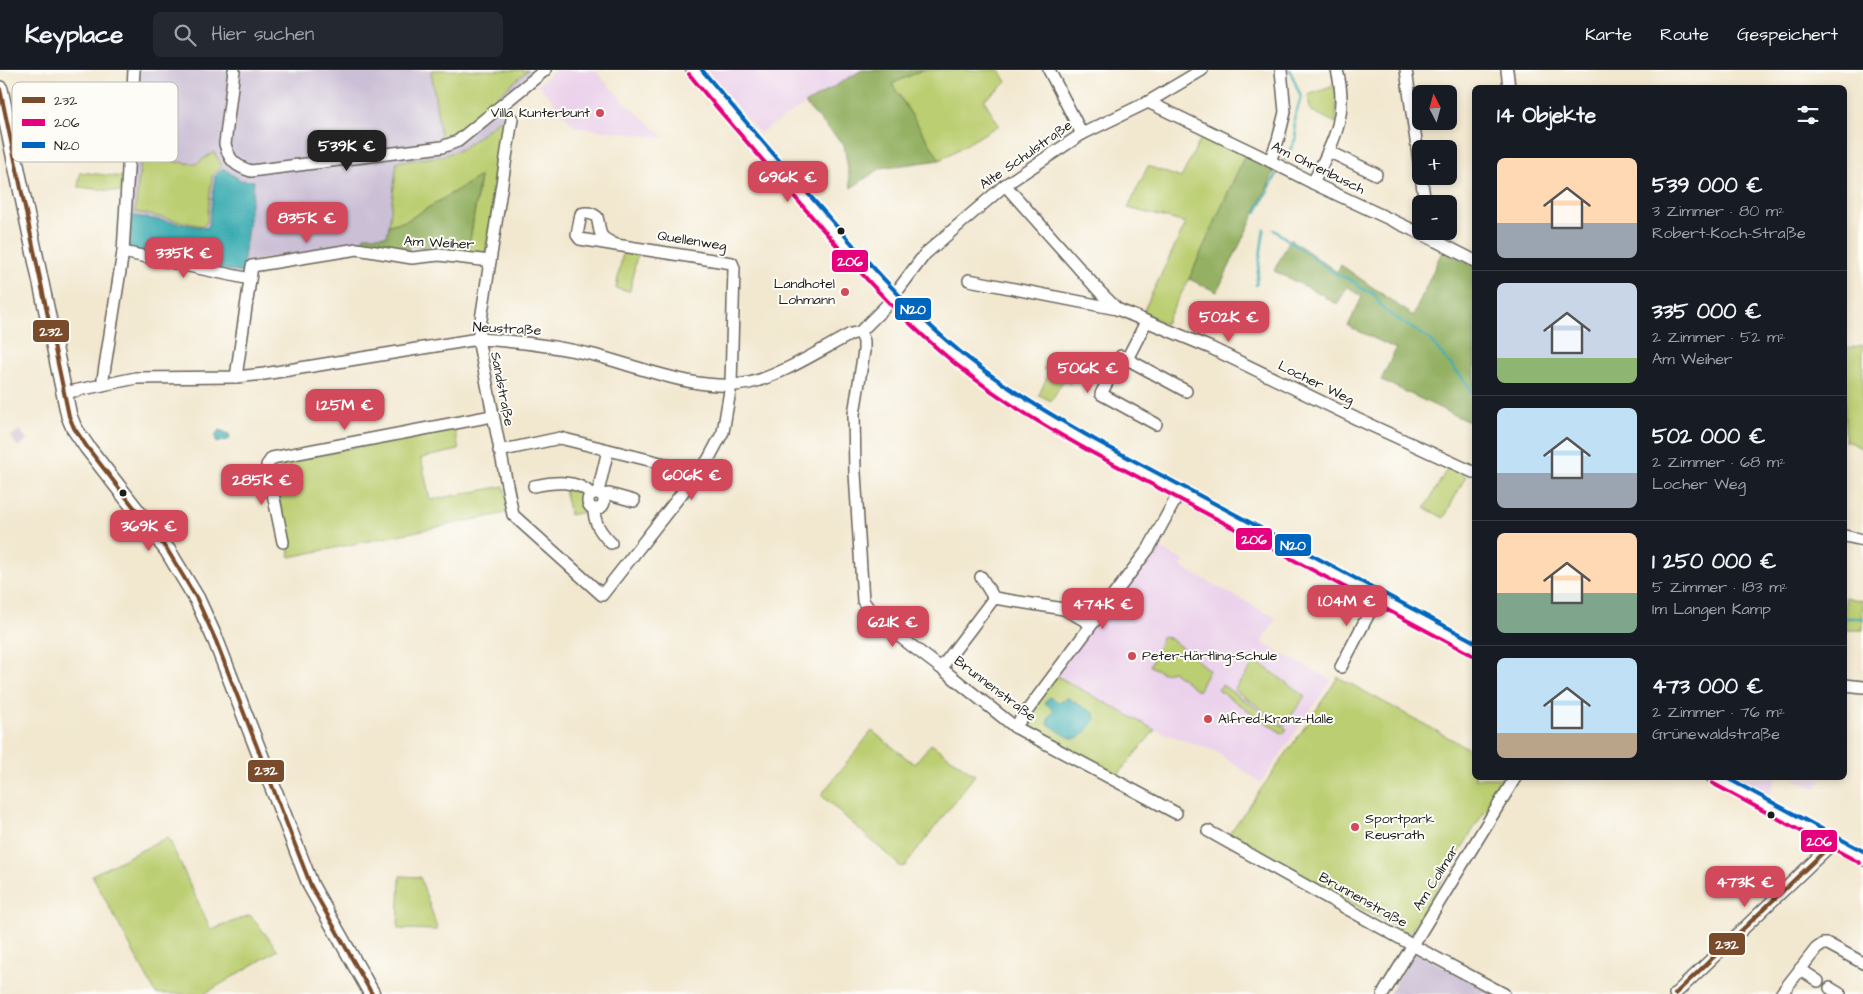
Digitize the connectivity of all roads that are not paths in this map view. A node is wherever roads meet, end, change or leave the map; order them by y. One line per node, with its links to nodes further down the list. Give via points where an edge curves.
1 (234, 70): 2 (street, via 225,144 233,163 251,171 442,147 458,141)
2 (545, 70)
3 (694, 70): 32 (main road)
4 (1049, 70): 14 (street)
5 (1202, 70): 12 (street, Alte Schulstraße)
6 (1281, 70): 17 (street, via 1285,112)
7 (1337, 70): 16 (street, via 1342,98 1340,122)
8 (1406, 70): 23 (street)
9 (1507, 70): 10 (street)
10 (1509, 85)
11 (0, 89): 15 (main road)
12 (1148, 102): 14 (street, Alte Schulstraße); 17 (street, Am Ohrenbusch)
13 (512, 119): 29 (street, Sandstraße)
14 (1082, 134): 21 (street, Alte Schulstraße)
15 (12, 146)
16 (1328, 151): 20 (street); 22 (street)
17 (1270, 160): 22 (street, Am Ohrenbusch)
18 (15, 162): 42 (main road)
19 (128, 162): 27 (street)
20 (1376, 174)
21 (1005, 184): 32 (street, Alte Schulstraße, via 925,254); 33 (street, Locher Weg)
22 (1313, 184): 24 (street, Am Ohrenbusch)
23 (1424, 195)
24 (1412, 227)
25 (1439, 240): 28 (street, Am Ohrenbusch)
26 (616, 245): 40 (street, Quellenweg, via 732,263)
27 (123, 252): 30 (street); 39 (street)
28 (1472, 259)
29 (490, 262): 30 (street, Am Weiher, via 439,255 412,258 357,249 252,266); 36 (street, Sandstraße)
30 (250, 279): 38 (street)
31 (969, 280): 33 (street, Locher Weg)
32 (892, 298): 35 (street, Neustraße); 50 (main road, via 948,350 1014,400 1055,426)
33 (1117, 309): 34 (street, Locher Weg)
34 (1146, 322): 37 (street); 47 (street, Locher Weg, via 1210,348)
35 (860, 332): 40 (street, Neustraße, via 767,378); 63 (street, Brunnenstraße, via 864,351 854,414 863,601 879,622)
36 (478, 339): 38 (street, Neustraße); 40 (street, Neustraße, via 552,346 685,380); 43 (street, Sandstraße)
37 (1127, 359): 41 (street); 44 (street, via 1121,356 1101,394)
38 (236, 377): 39 (street, Neustraße, via 136,378)
39 (102, 384): 42 (street, Neustraße)
40 (731, 385): 48 (street, via 723,432 708,460)
41 (1186, 391)
42 (64, 393): 77 (main road, via 74,428 168,551 196,598 216,641 311,886)
43 (492, 416): 45 (street, Sandstraße); 55 (street, via 272,458 267,465)
44 (1156, 424)
45 (499, 450): 46 (street, via 560,438); 48 (street, Sandstraße, via 513,514 602,595)
46 (608, 450): 48 (street, via 665,464); 51 (street)
47 (1472, 472)
48 (691, 481)
49 (534, 486): 51 (street, via 557,481)
50 (1180, 493): 59 (main road); 60 (street, via 1149,548)
51 (597, 494): 52 (street); 56 (street, via 604,500 603,505 594,509 594,517 601,533)
52 (634, 500)
53 (1847, 536): 54 (street)
54 (1863, 540)
55 (283, 542)
56 (611, 543)
57 (981, 577): 58 (street)
58 (994, 598): 60 (street, via 1064,609); 63 (street)
59 (1377, 598): 61 (main road); 62 (street)
60 (1091, 624): 66 (street)
61 (1472, 647)
62 (1341, 667)
63 (941, 668): 66 (street, Brunnenstraße)
64 (1847, 685): 65 (street)
65 (1863, 687)
66 (1015, 727): 69 (street, Brunnenstraße)
67 (1514, 780): 73 (street, Am Collmar)
68 (1719, 780): 71 (main road)
69 (1176, 813)
70 (1208, 831): 73 (street, Brunnenstraße)
71 (1834, 842): 72 (main road); 80 (street)
72 (1863, 858)
73 (1412, 945): 78 (street, Am Collmar); 79 (street, Brunnenstraße)
74 (1863, 963): 75 (street, via 1823,944)
75 (1800, 970): 76 (street); 81 (street)
76 (1818, 981)
77 (372, 994)
78 (1383, 994)
79 (1504, 994)
80 (1675, 994)
81 (1781, 994)

